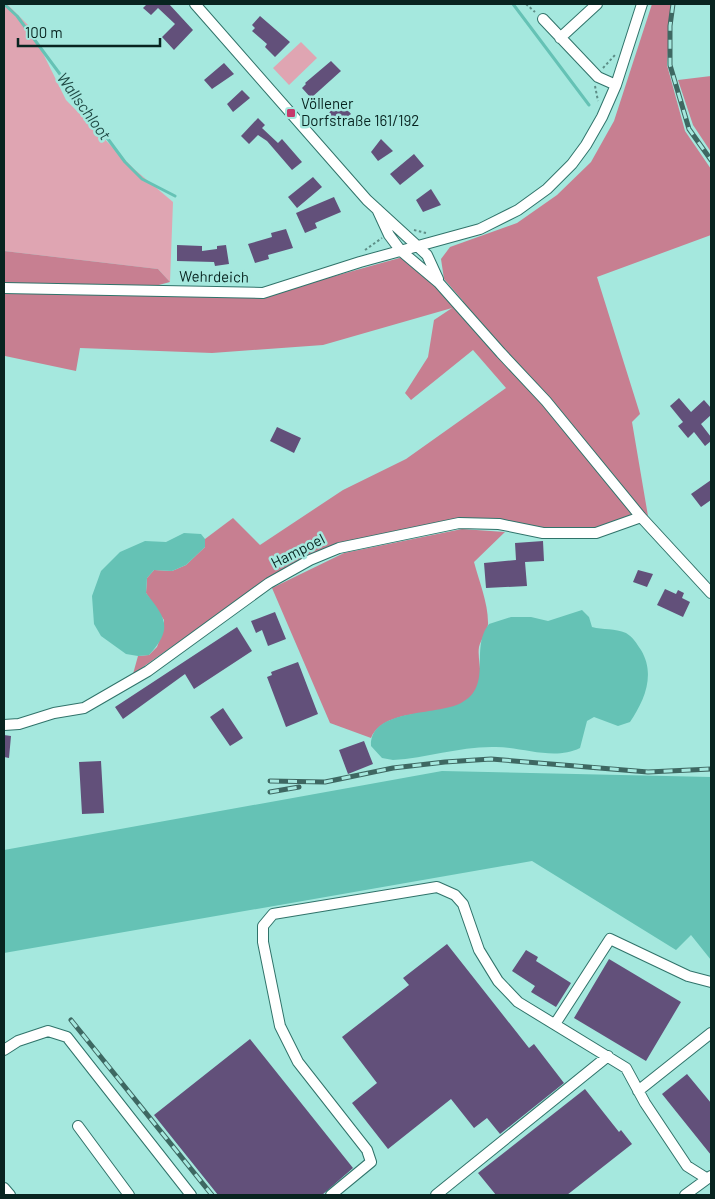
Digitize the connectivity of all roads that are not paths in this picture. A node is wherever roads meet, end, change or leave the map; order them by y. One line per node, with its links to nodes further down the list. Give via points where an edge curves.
1 (195, 4): 7 (street)
2 (597, 4): 5 (street)
3 (642, 4): 6 (street, Wehrdeich)
4 (544, 19): 5 (street)
5 (560, 38): 6 (street, via 598,77)
6 (616, 85): 8 (street, Wehrdeich, via 586,145 547,189 518,210 480,229)
7 (376, 210): 8 (street); 9 (street)
8 (417, 246): 9 (street, Wehrdeich); 10 (street, via 427,255)
9 (401, 251): 10 (street); 11 (street, Wehrdeich, via 262,293)
10 (440, 282): 12 (street, via 546,401)
11 (4, 288)
12 (641, 517): 13 (street); 14 (street, Hampoel, via 596,533 543,533 499,524 459,523 339,548 269,583 148,671 84,708)
13 (711, 593)
14 (4, 725)
15 (711, 982): 16 (street, via 688,976 610,939)
16 (555, 1024): 19 (street); 27 (street, via 518,1002 498,981 479,950 463,904 455,895 437,887 273,914 263,926 263,942 280,1026 298,1062 367,1150 371,1162)
17 (711, 1033): 20 (street)
18 (4, 1050): 26 (street, via 18,1041 48,1031 67,1037)
19 (608, 1056): 20 (street, via 626,1068); 28 (street)
20 (638, 1091): 22 (street, via 687,1166)
21 (78, 1126): 25 (street)
22 (709, 1177): 29 (street)
23 (4, 1188): 24 (street)
24 (10, 1195)
25 (129, 1195)
26 (191, 1195)
27 (331, 1195)
28 (436, 1195)
29 (684, 1195)

